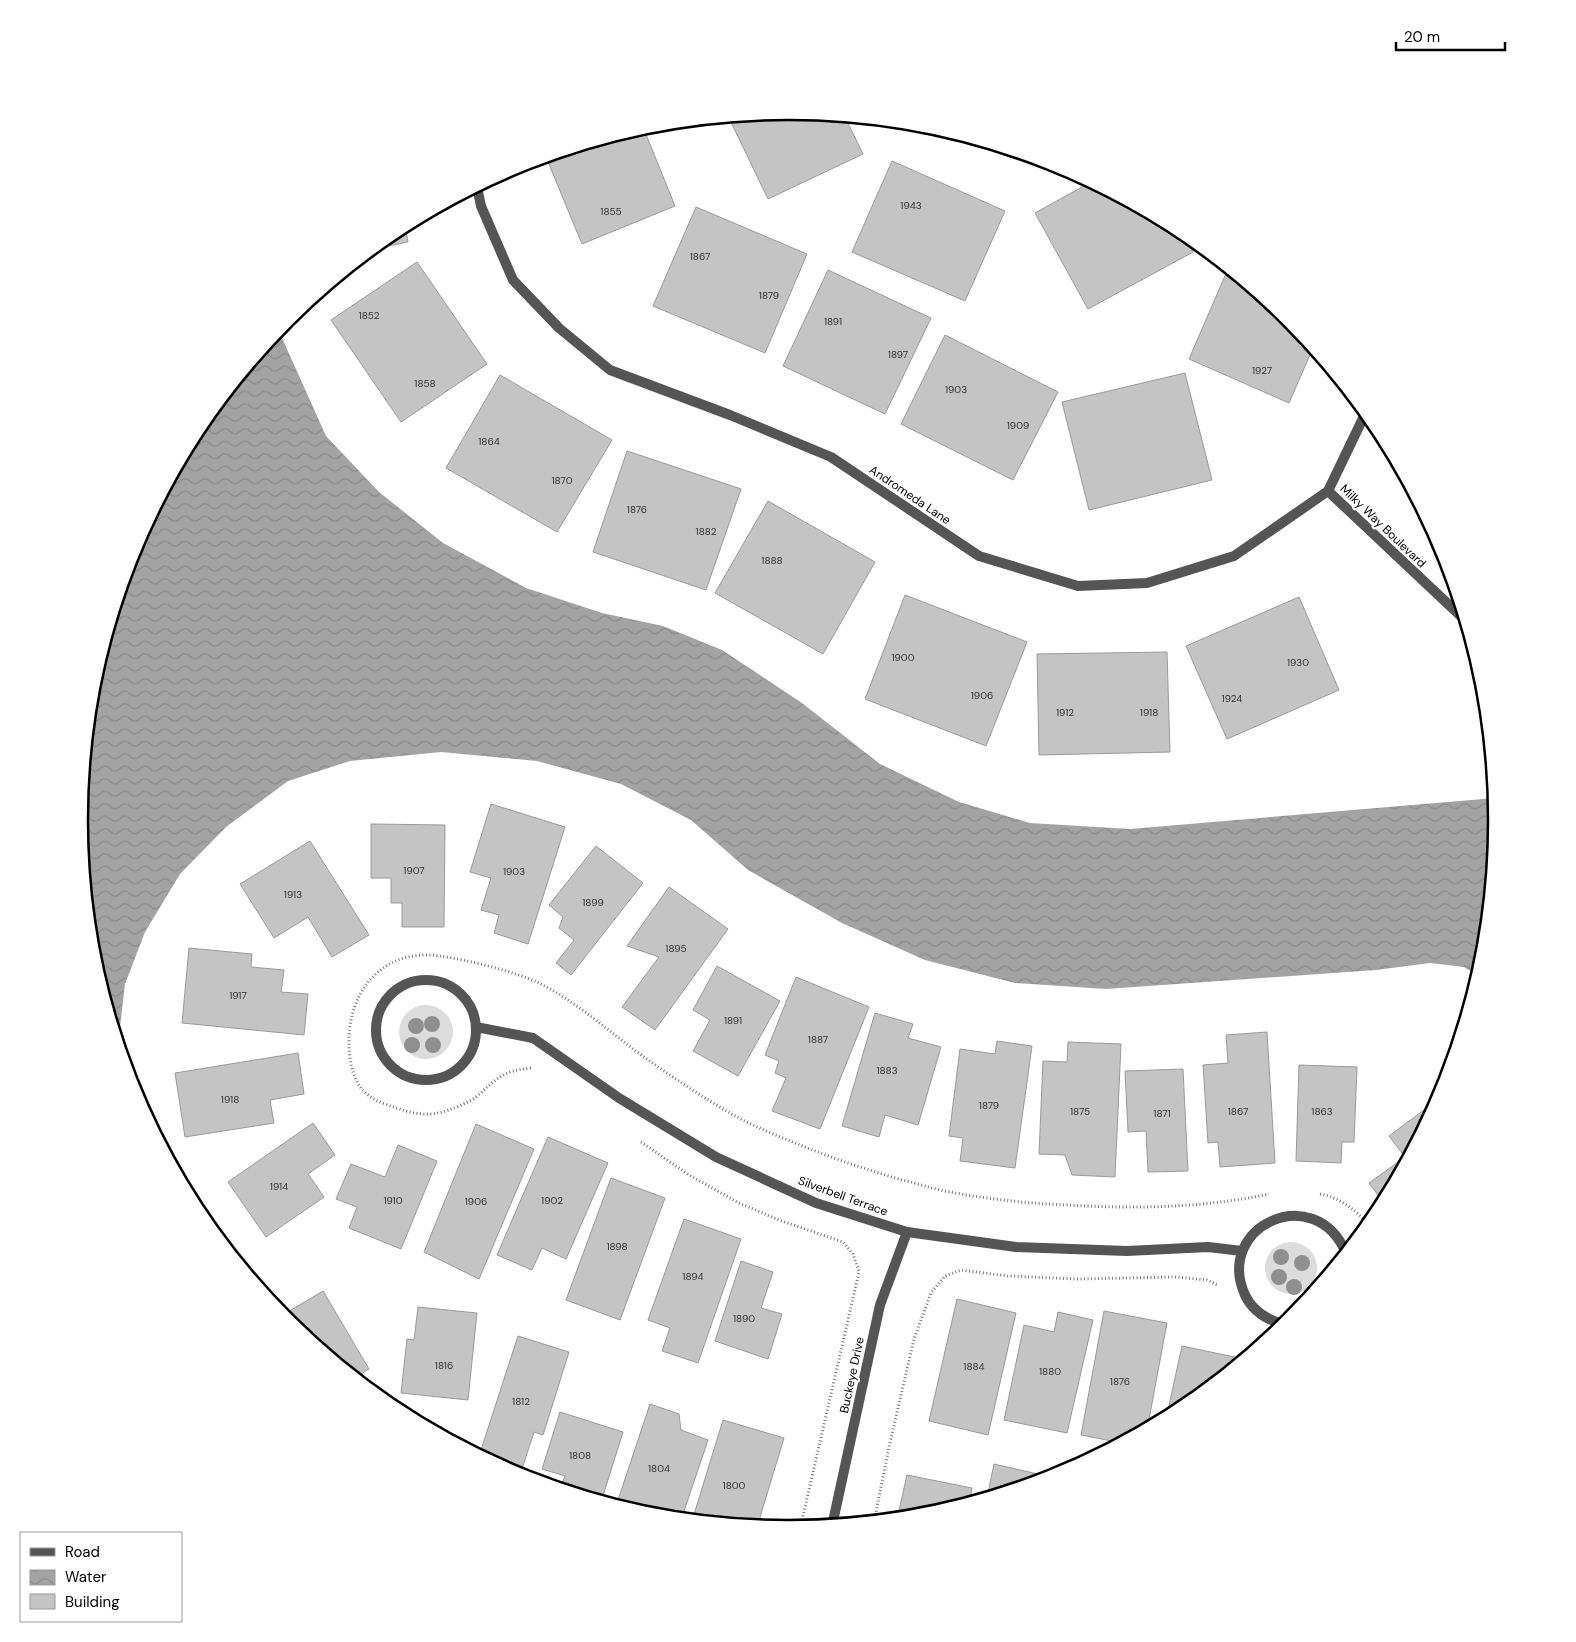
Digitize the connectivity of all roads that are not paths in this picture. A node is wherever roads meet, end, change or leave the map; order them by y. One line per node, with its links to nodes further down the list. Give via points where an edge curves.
1 (478, 193): 3 (street, Andromeda Lane, via 513,280 558,328 610,370 730,414 831,458 979,556 1078,586 1147,583 1234,556)
2 (1362, 420): 3 (street, Andromeda Lane)
3 (1328, 491): 4 (street, Milky Way Boulevard)
4 (1456, 611)
5 (476, 1027): 5 (street, via 473,1011 465,998 438,981 423,980 407,983 383,1003 376,1033 379,1048 387,1062 399,1072 429,1080 458,1068 468,1056); 6 (street, Silverbell Terrace, via 533,1038 618,1098 716,1157 816,1203)
6 (906, 1232): 8 (street, Silverbell Terrace, via 1016,1247 1127,1251 1208,1247); 10 (street, Buckeye Drive, via 880,1305)
7 (1344, 1247): 8 (street, via 1329,1227 1297,1215 1280,1217 1264,1224)
8 (1242, 1251): 9 (street, via 1240,1285 1260,1314)
9 (1276, 1323)
10 (833, 1520)

